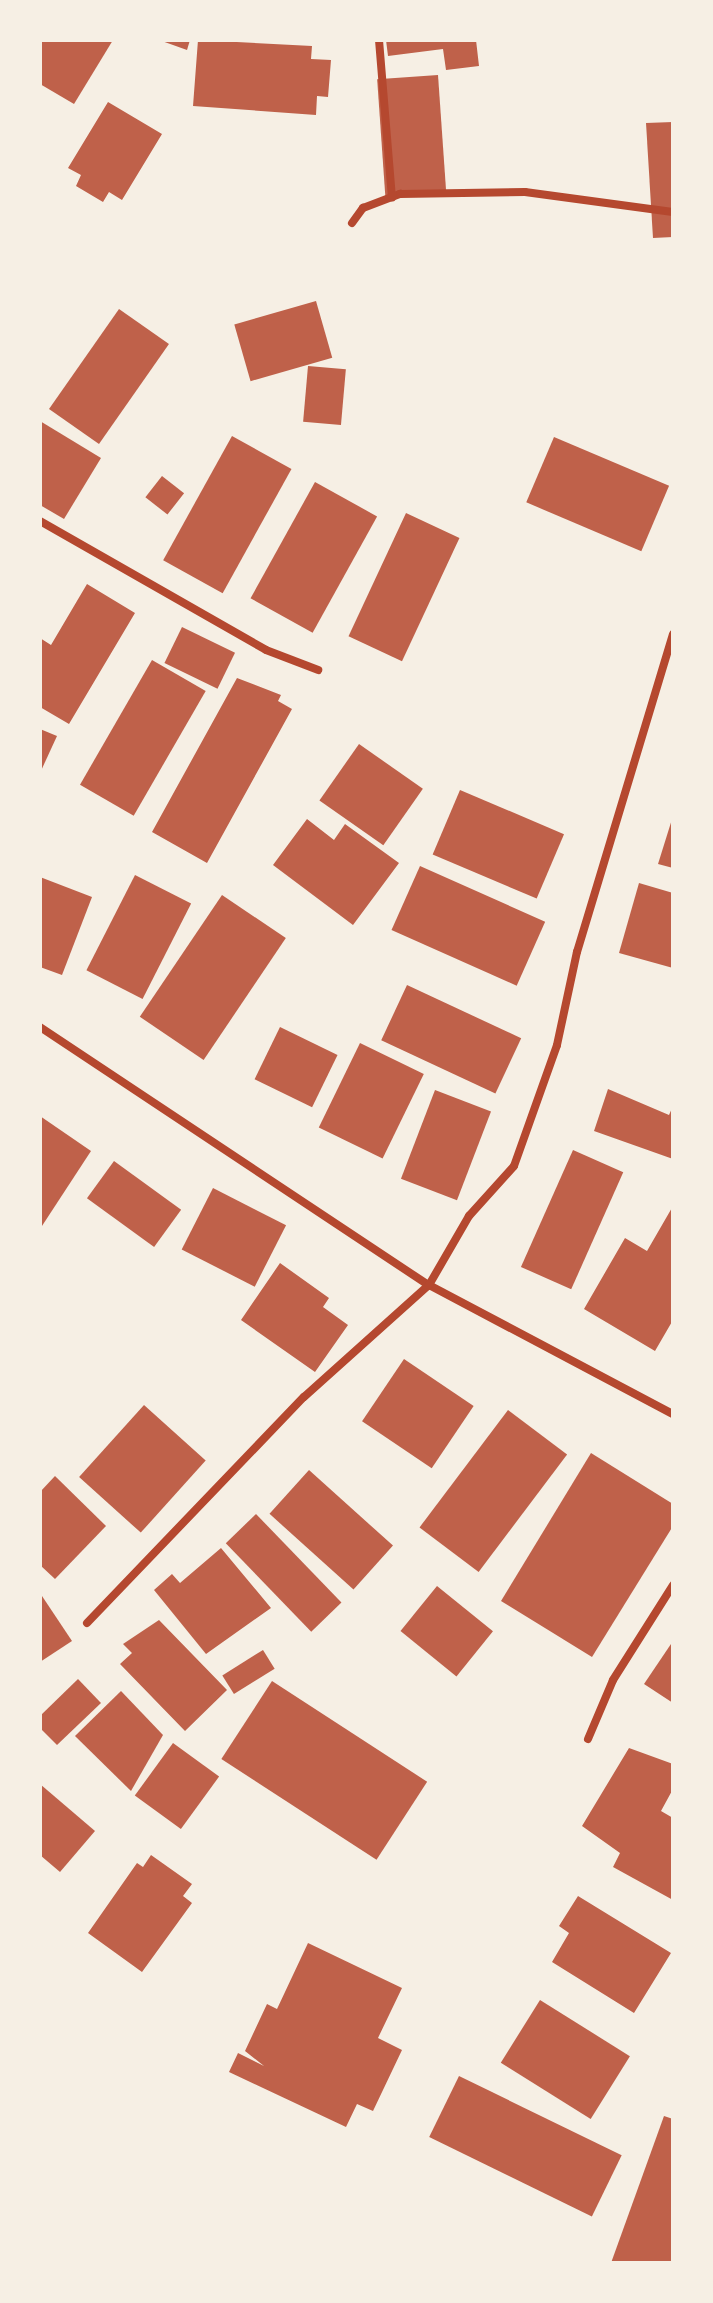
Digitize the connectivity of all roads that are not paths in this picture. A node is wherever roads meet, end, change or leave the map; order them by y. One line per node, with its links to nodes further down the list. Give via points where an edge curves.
1 (379, 40): 2 (street)
2 (392, 197): 3 (street, via 525,192); 4 (street, via 363,208)
3 (673, 212)
4 (352, 223)
5 (40, 521): 7 (street, via 266,650)
6 (673, 634): 9 (street, via 577,952 557,1045 514,1166 469,1216)
7 (318, 670)
8 (40, 1027): 9 (street)
9 (429, 1285): 10 (street); 12 (street, via 304,1397)
10 (673, 1414)
11 (673, 1585): 13 (street, via 613,1680)
12 (87, 1623)
13 (588, 1739)

